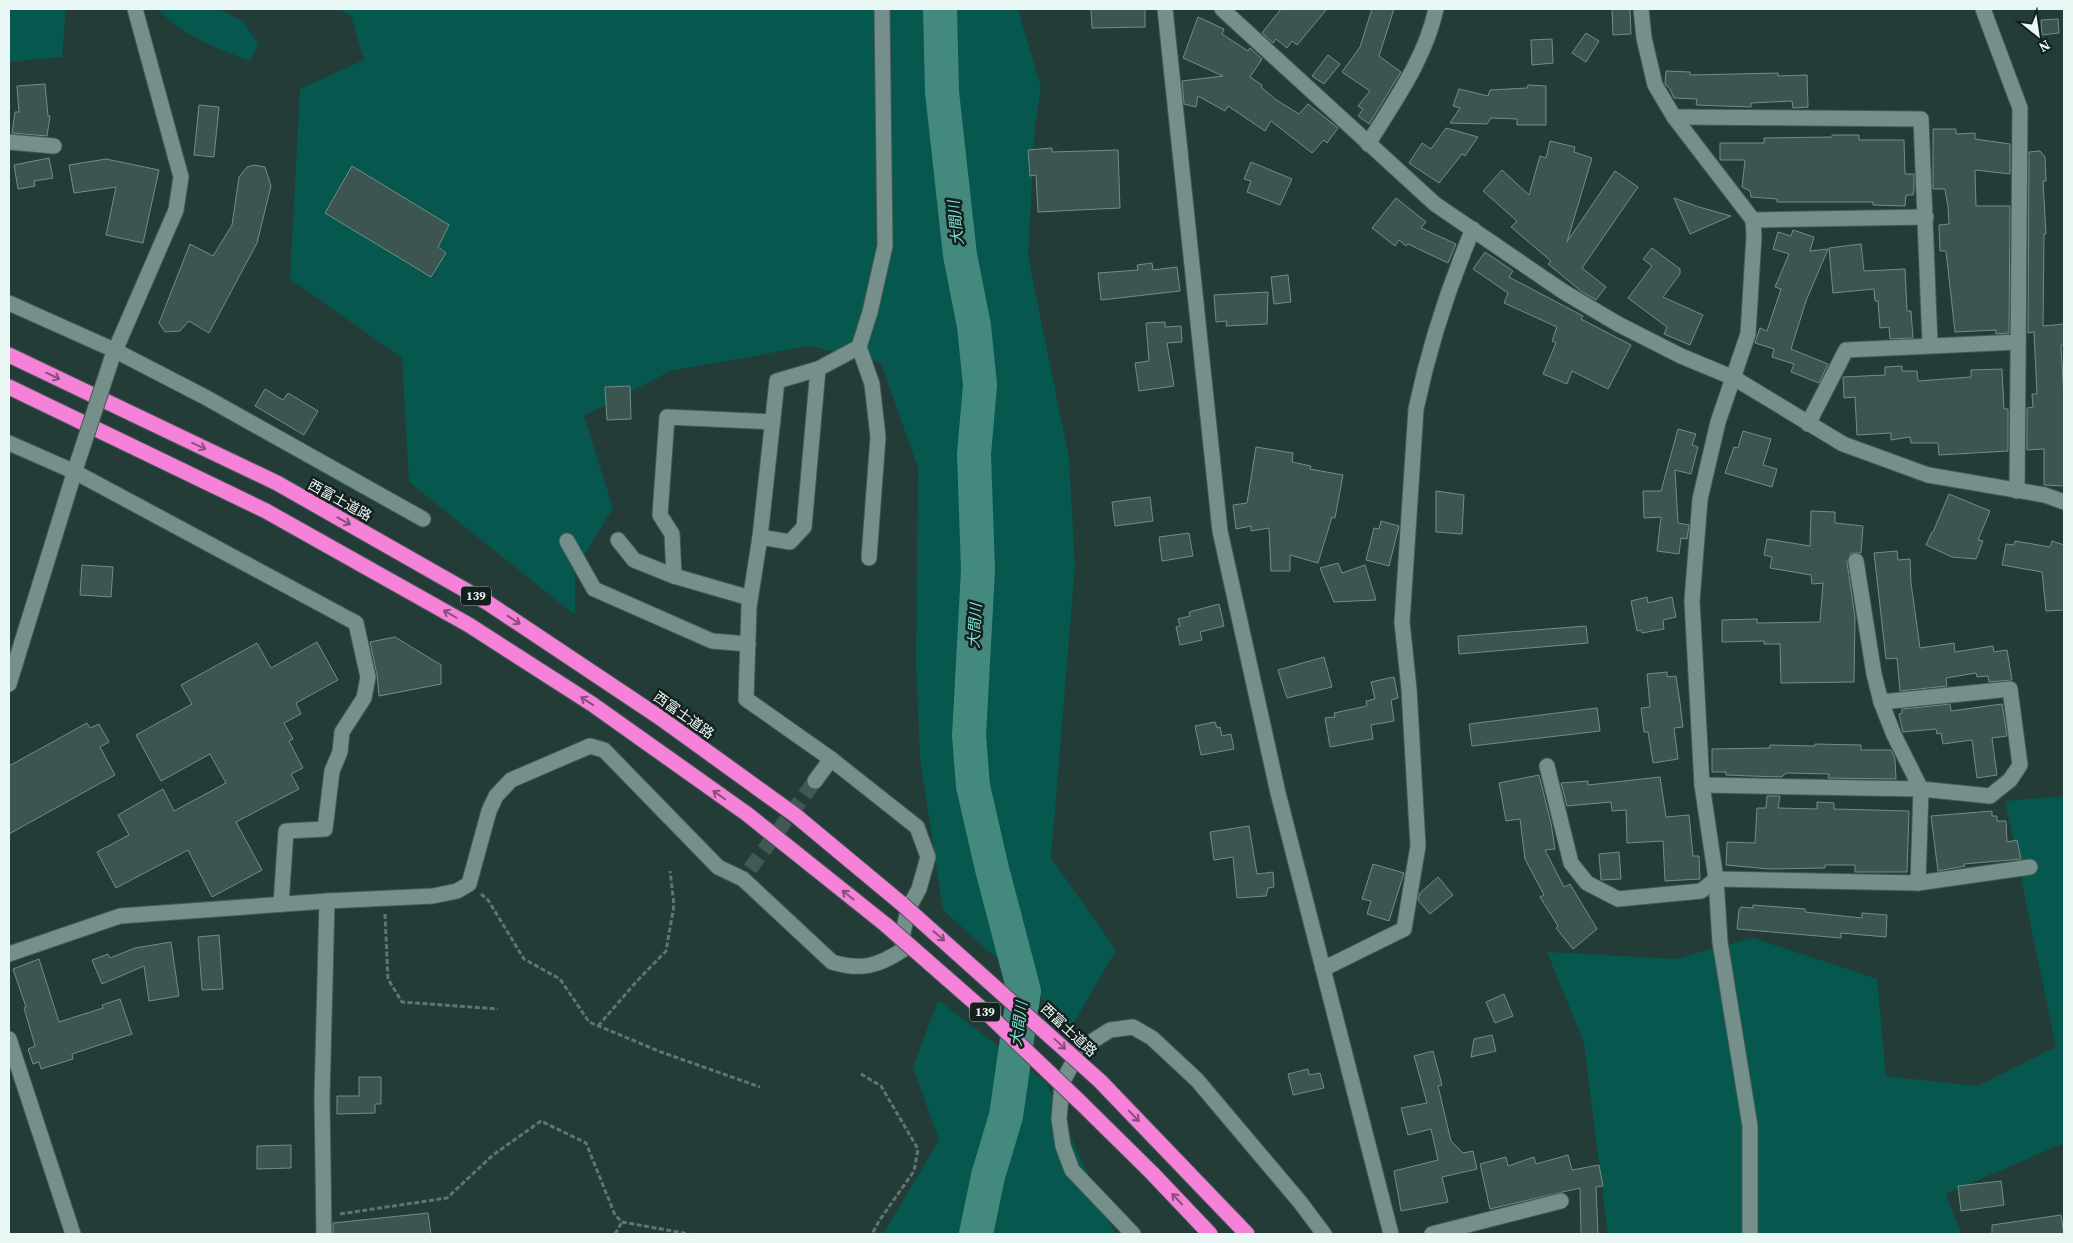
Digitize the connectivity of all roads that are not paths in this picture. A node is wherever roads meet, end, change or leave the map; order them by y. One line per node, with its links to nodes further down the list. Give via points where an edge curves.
1 (135, 9): 20 (street, via 181,177 176,210)
2 (882, 9): 18 (street, via 885,246)
3 (1165, 9): 52 (street, via 1220,531 1278,793)
4 (1222, 9): 10 (street)
5 (1436, 9): 10 (street, via 1430,35 1416,66)
6 (1641, 9): 8 (street, via 1655,85)
7 (1983, 9): 16 (street, via 2020,108)
8 (1674, 117): 12 (street, via 1921,118); 13 (street)
9 (9, 142): 11 (street)
10 (1368, 144): 14 (street, via 1435,204)
11 (54, 146)
12 (1926, 217): 13 (street); 17 (street)
13 (1753, 220): 22 (street, via 1748,334)
14 (1473, 229): 22 (street, via 1564,292 1618,324); 52 (street, via 1451,281 1416,409 1402,622 1418,846 1404,929)
15 (9, 303): 20 (street)
16 (2018, 342): 17 (street); 28 (street)
17 (1930, 344): 25 (street, via 1846,350)
18 (859, 347): 21 (street); 34 (street, via 872,384 878,437)
19 (9, 355): 59 (highway, 西富士道路 / 139, one-way to 59, bridge, via 277,483 488,603 659,717 795,815 902,904 1100,1081)
20 (112, 356): 27 (street, bridge); 30 (street, via 205,397)
21 (818, 369): 24 (street, via 777,381); 31 (street, via 804,527 790,542)
22 (1734, 378): 25 (street); 44 (street, via 1718,422 1700,499 1692,601)
23 (9, 387): 58 (highway, 139, one-way to 23, bridge, via 1081,1103 886,925 746,814 592,704 469,626 266,511)
24 (772, 422): 31 (street); 36 (street, via 667,417 660,514 672,534)
25 (1808, 424): 28 (street, via 1843,444 1928,475)
26 (9, 443): 27 (street)
27 (76, 468): 39 (street); 50 (street, via 356,623 368,676 364,698 342,732 340,752 332,771 325,829 286,831)
28 (2017, 491): 29 (street)
29 (2064, 502)
30 (423, 518)
31 (760, 537): 37 (street)
32 (618, 540): 36 (street, via 634,560)
33 (567, 541): 38 (street, via 594,589 712,641)
34 (868, 558)
35 (1856, 561): 40 (street)
36 (674, 576): 37 (street)
37 (750, 598): 38 (street)
38 (748, 644): 41 (street, via 746,699)
39 (9, 684)
40 (1881, 702): 45 (street); 45 (street, via 2010,688 2020,765 2010,780 1990,796)
41 (831, 759): 43 (street); 49 (street, via 917,827 928,857 919,890 908,909 902,938 904,949 884,963 850,968 832,962 746,874 718,867 604,750 590,746 511,780 496,796 469,884 433,896)
42 (1548, 766): 47 (street, via 1570,862 1587,883 1618,899 1701,891)
43 (815, 781)
44 (1702, 785): 45 (street); 47 (street)
45 (1921, 789): 48 (street)
46 (2030, 867): 48 (street)
47 (1716, 879): 48 (street); 63 (street, via 1720,942 1750,1126)
48 (1918, 883)
49 (327, 901): 50 (street); 56 (street, via 322,1098)
50 (281, 904): 51 (street, via 120,916)
51 (9, 954)
52 (1323, 969): 61 (street)
53 (9, 1039): 55 (street)
54 (1561, 1201): 62 (street)
55 (73, 1234)
56 (324, 1234)
57 (1133, 1234): 60 (street, via 1072,1170 1058,1119 1062,1083 1080,1049 1110,1030 1133,1027 1152,1038 1197,1080)
58 (1210, 1234)
59 (1247, 1234)
60 (1324, 1234)
61 (1392, 1234)
62 (1432, 1234)
63 (1750, 1234)

